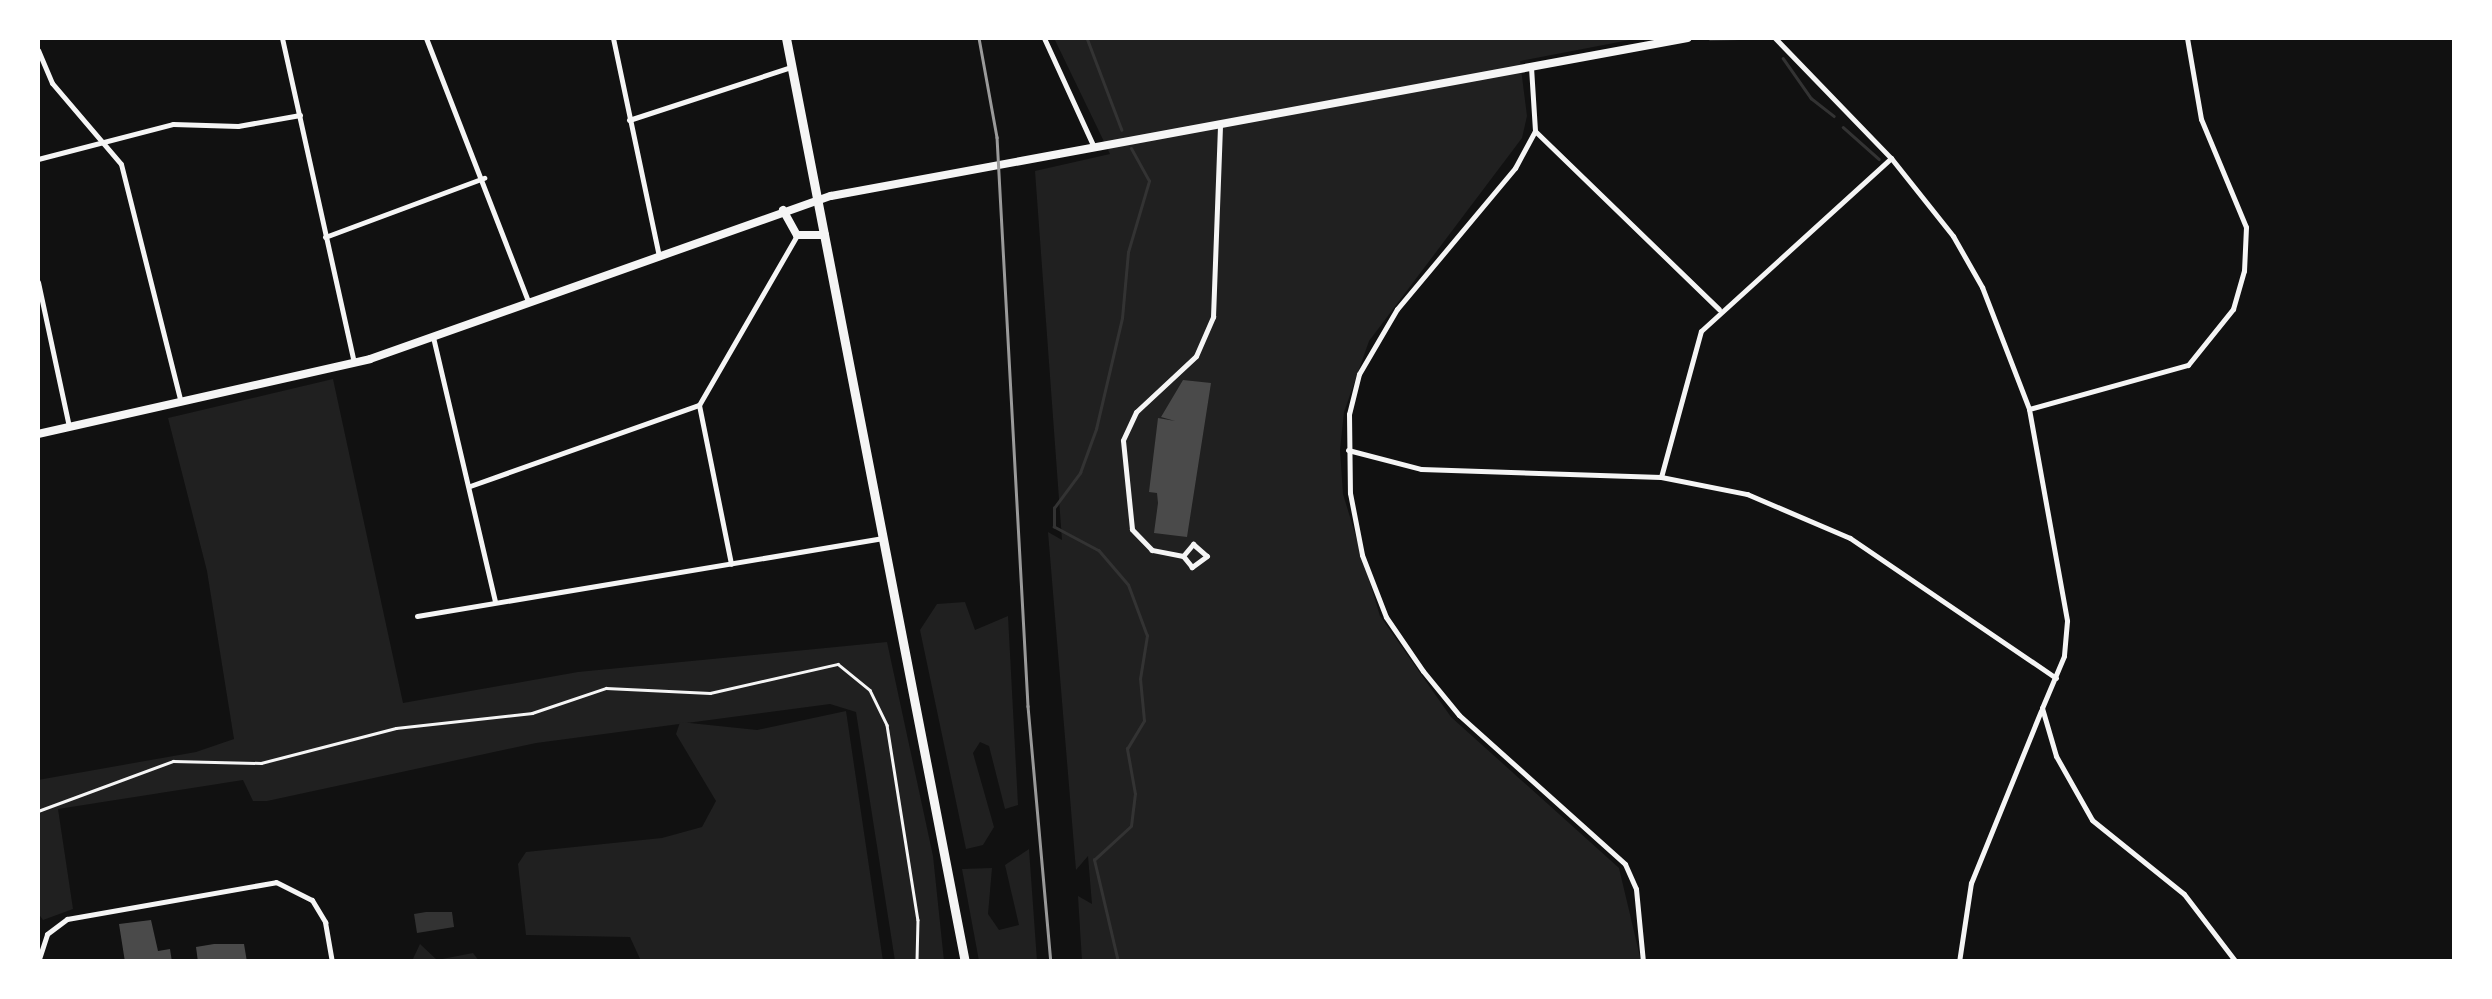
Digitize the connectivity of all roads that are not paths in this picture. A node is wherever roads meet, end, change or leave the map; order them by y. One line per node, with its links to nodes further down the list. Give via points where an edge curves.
1 (282, 38): 12 (street)
2 (426, 38): 20 (street)
3 (612, 38): 13 (street)
4 (786, 38): 11 (main road)
5 (1044, 38): 17 (street)
6 (1688, 38): 10 (street)
7 (1775, 38): 19 (street)
8 (2187, 38): 34 (street, via 2201,119 2246,227 2244,272 2232,309 2188,365 2152,380)
9 (38, 50): 16 (street, via 52,83)
10 (1531, 66): 14 (street); 15 (street)
11 (794, 67): 13 (street); 21 (main road)
12 (300, 114): 16 (street, via 238,126 173,124); 25 (street)
13 (629, 120): 26 (street)
14 (1220, 123): 17 (street); 41 (street, via 1213,317 1196,356 1136,412 1123,440 1132,529 1152,550)
15 (1535, 130): 29 (street); 37 (street, via 1515,168 1373,342 1349,414)
16 (106, 143): 18 (street); 32 (street, via 133,198)
17 (1094, 147): 21 (street)
18 (38, 158)
19 (1891, 158): 29 (street); 34 (street, via 1953,236 1982,288)
20 (484, 178): 25 (street); 28 (street)
21 (818, 199): 22 (street); 24 (main road)
22 (783, 210): 23 (street); 26 (street)
23 (797, 236): 24 (street); 33 (street)
24 (825, 236): 40 (main road)
25 (325, 237): 31 (street)
26 (659, 256): 28 (street)
27 (38, 282): 35 (street)
28 (529, 303): 30 (street)
29 (1719, 310): 38 (street, via 1701,332)
30 (433, 337): 31 (street); 39 (street)
31 (354, 363): 32 (street)
32 (181, 402): 35 (street)
33 (699, 405): 39 (street); 42 (street)
34 (2029, 408): 45 (street, via 2068,621)
35 (69, 426): 36 (street)
36 (38, 434)
37 (1348, 450): 38 (street, via 1421,469); 50 (street, via 1362,554 1386,617 1459,714 1625,864 1636,889)
38 (1661, 477): 45 (street, via 1747,494 1850,538)
39 (470, 486): 43 (street)
40 (885, 537): 42 (street); 49 (main road)
41 (1183, 556): 41 (street, via 1197,568 1207,556 1193,544)
42 (732, 564): 43 (street)
43 (495, 602): 44 (street)
44 (417, 616)
45 (2056, 678): 46 (street)
46 (2042, 708): 51 (street, via 1972,883); 52 (street, via 2080,804 2113,840 2184,894)
47 (38, 962): 48 (street, via 47,934 89,914 265,883 285,883 312,900)
48 (332, 962)
49 (966, 962)
50 (1643, 962)
51 (1958, 962)
52 (2236, 962)

